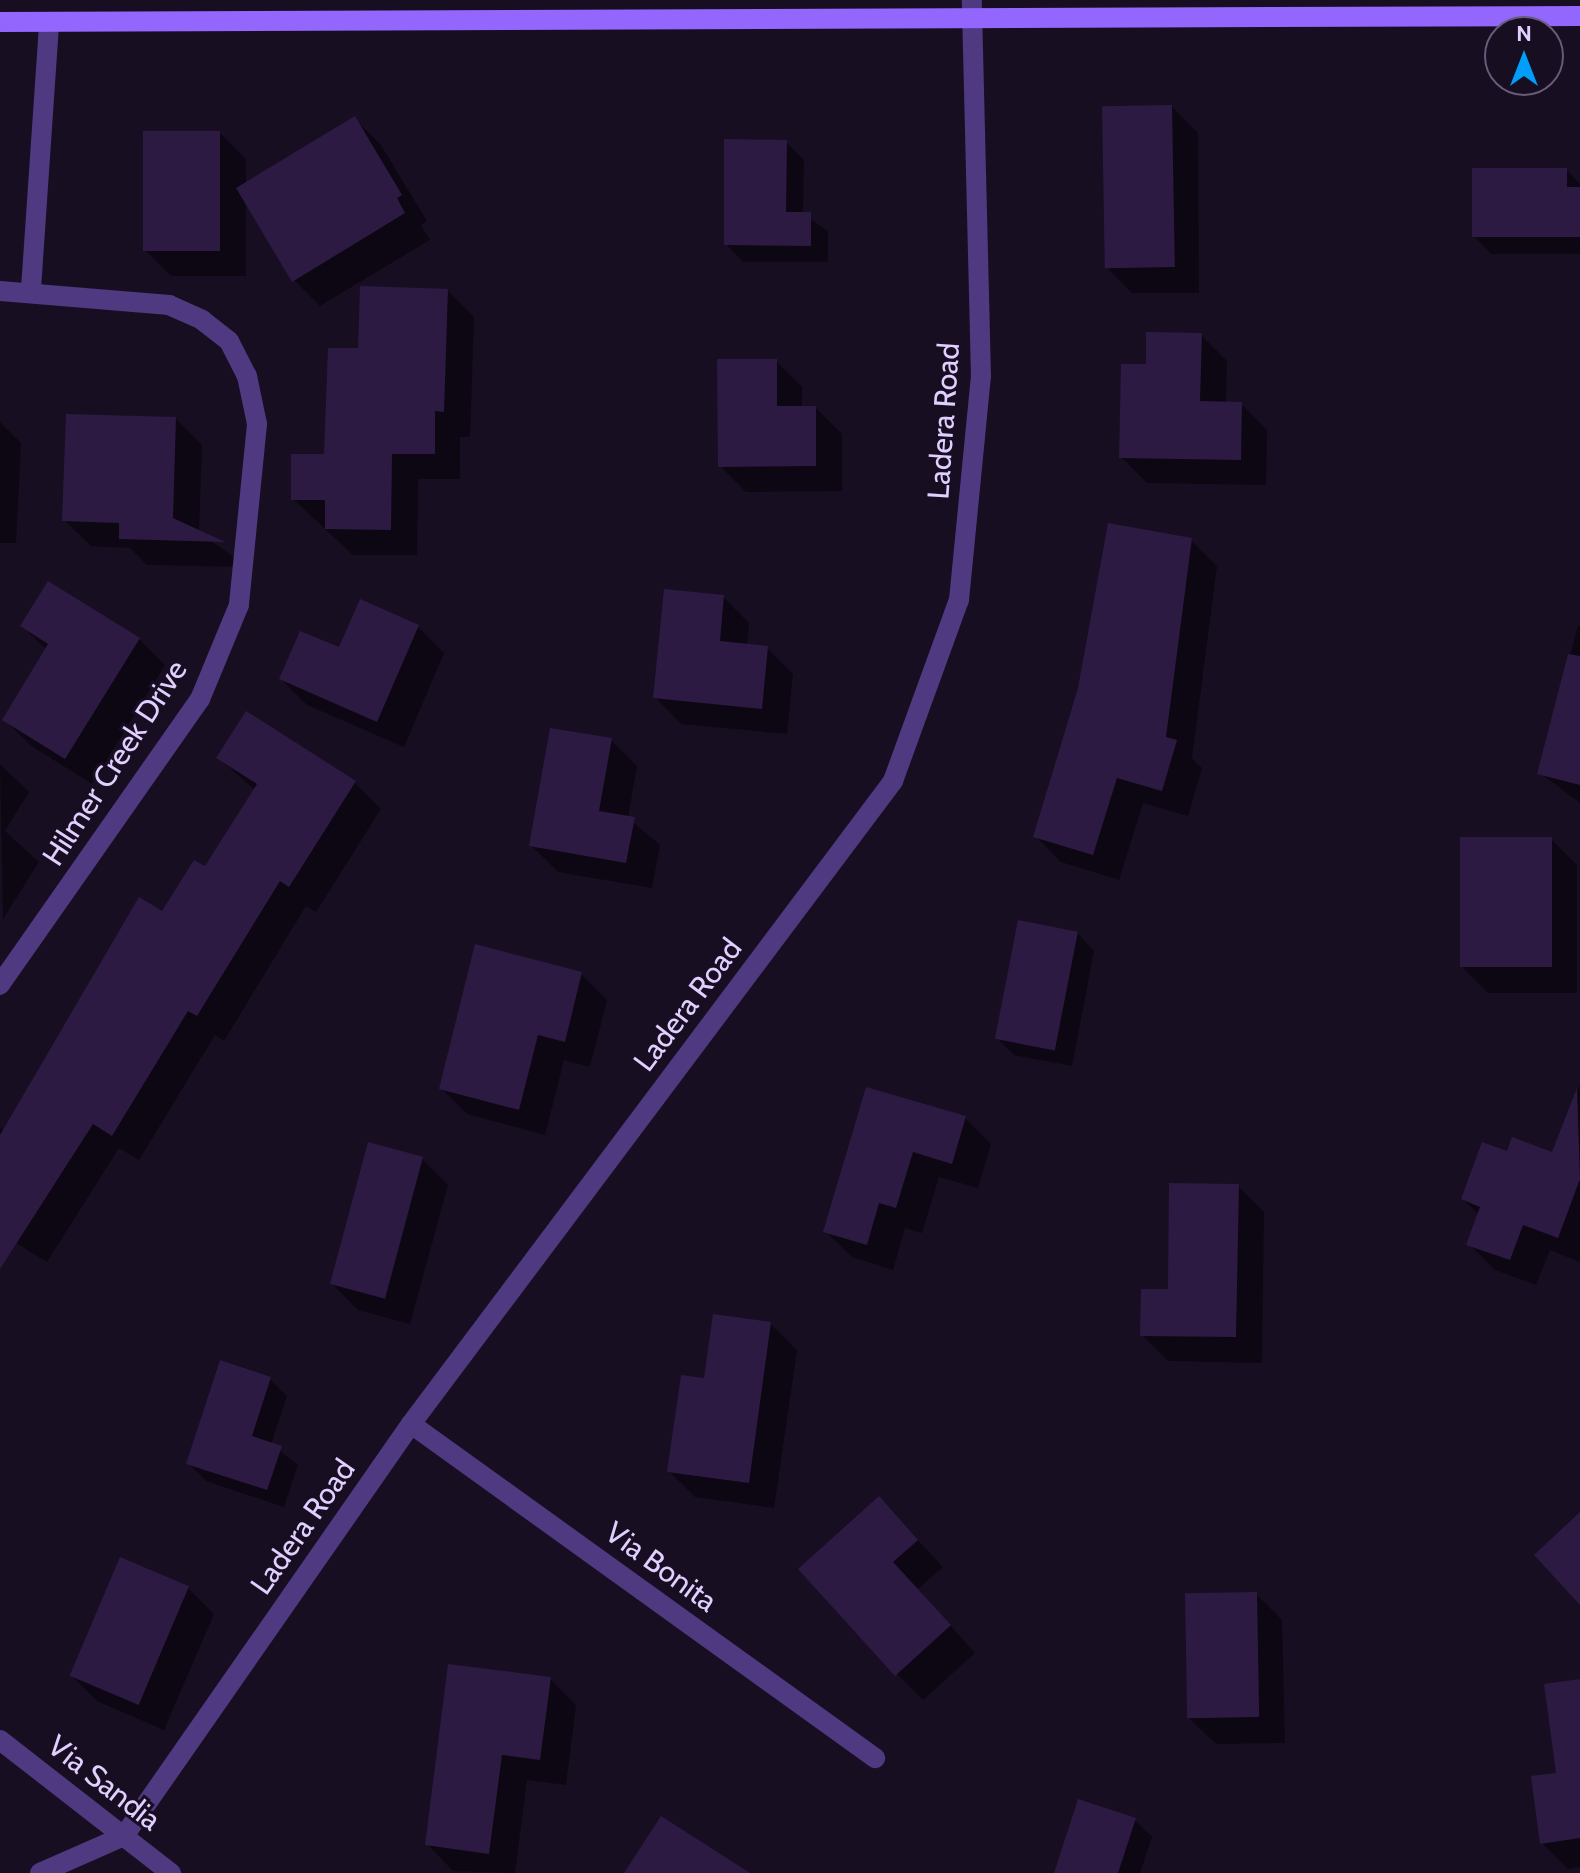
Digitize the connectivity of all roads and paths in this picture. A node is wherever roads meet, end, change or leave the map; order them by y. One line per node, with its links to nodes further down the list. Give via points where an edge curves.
1 (972, 8): 2 (street); 4 (street); 8 (street, Ladera Road, via 981,377 959,600 893,781)
2 (1580, 16)
3 (0, 22): 4 (street)
4 (49, 27): 5 (street)
5 (31, 289): 6 (street, Hilmer Creek Drive); 7 (street, Hilmer Creek Drive, via 169,305 202,320 229,341 247,376 257,424 239,605 200,699)
6 (0, 291)
7 (0, 985)
8 (411, 1424): 10 (street, Via Bonita); 11 (street, Ladera Road)
9 (0, 1740): 11 (street, Via Sandia)
10 (875, 1758)
11 (124, 1836): 12 (street); 13 (street, Via Sandia)
12 (40, 1873)
13 (171, 1873)

